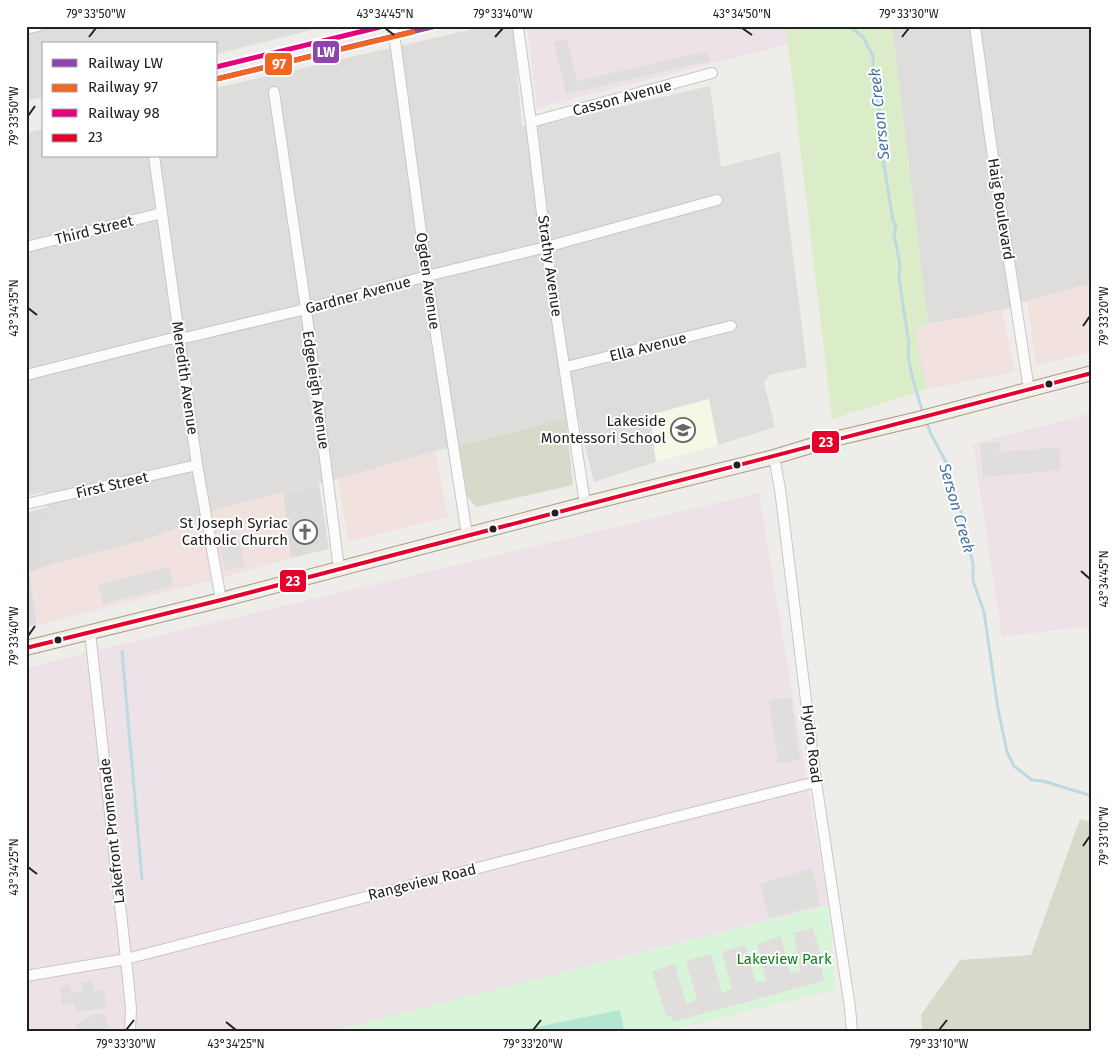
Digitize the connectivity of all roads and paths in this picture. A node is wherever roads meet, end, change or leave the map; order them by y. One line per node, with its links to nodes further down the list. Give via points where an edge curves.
1 (38, 26): 5 (street)
2 (393, 26): 14 (street, Ogden Avenue)
3 (976, 26): 21 (street, Haig Boulevard)
4 (518, 28): 8 (street, Strathy Avenue)
5 (26, 29)
6 (712, 73): 8 (street, Casson Avenue)
7 (274, 92): 15 (street, Edgeleigh Avenue)
8 (531, 122): 13 (street, Strathy Avenue)
9 (154, 158): 11 (street, Meredith Avenue)
10 (717, 200): 13 (street, Gardner Avenue)
11 (162, 213): 12 (street, Third Street); 17 (street, Meredith Avenue)
12 (26, 247)
13 (546, 247): 14 (street, Gardner Avenue); 18 (street, Strathy Avenue)
14 (427, 276): 15 (street, Gardner Avenue); 26 (street, Ogden Avenue)
15 (306, 309): 17 (street, Gardner Avenue); 27 (street, Edgeleigh Avenue)
16 (731, 326): 18 (street, Ella Avenue)
17 (180, 339): 20 (street, Gardner Avenue); 23 (street, Meredith Avenue)
18 (566, 367): 25 (street, Strathy Avenue)
19 (1092, 373): 21 (main road)
20 (26, 375)
21 (1029, 390): 22 (main road)
22 (774, 457): 25 (main road); 31 (street, Hydro Road)
23 (197, 465): 24 (street, First Street); 28 (street, Meredith Avenue)
24 (26, 504)
25 (586, 504): 26 (main road)
26 (467, 535): 27 (main road)
27 (339, 569): 28 (main road)
28 (221, 600): 29 (main road)
29 (90, 632): 30 (main road); 32 (street, Lakefront Promenade)
30 (26, 648)
31 (816, 782): 32 (street, Rangeview Road); 35 (street, Hydro Road)
32 (126, 958): 33 (street, Rangeview Road); 34 (street, Lakefront Promenade)
33 (26, 976)
34 (130, 1031)
35 (852, 1031)

